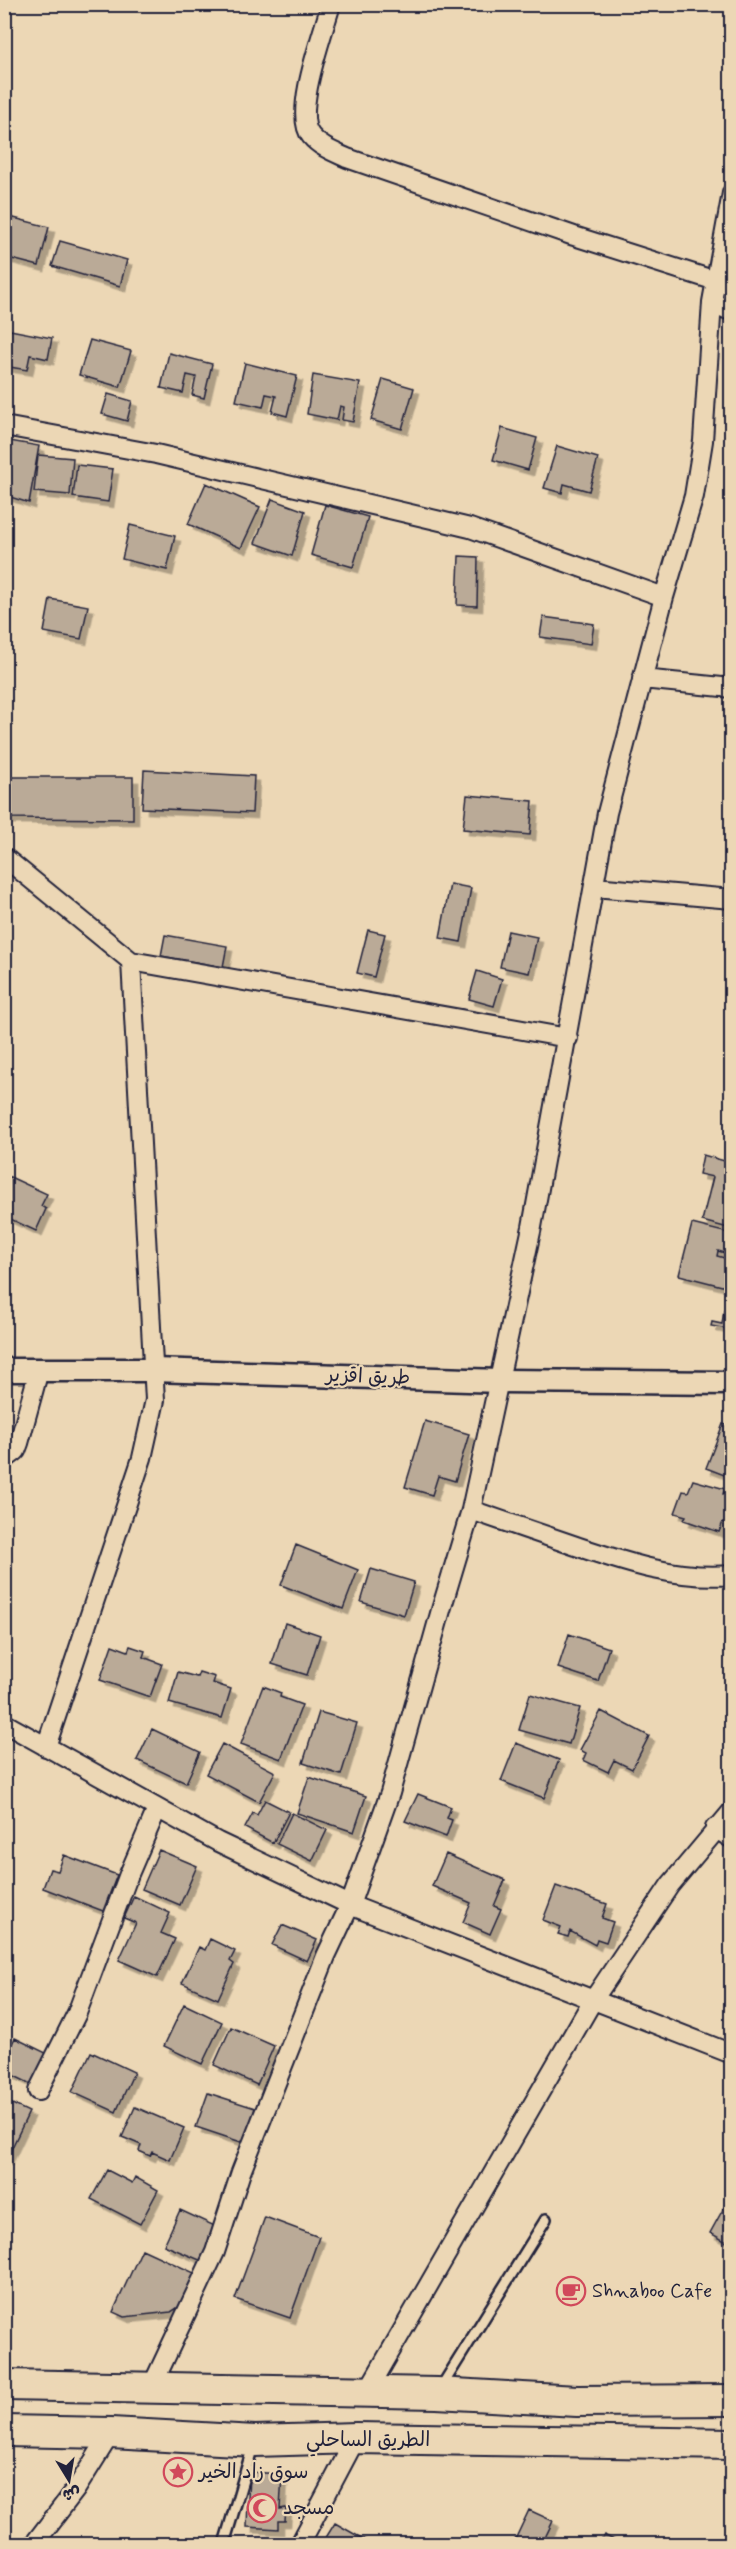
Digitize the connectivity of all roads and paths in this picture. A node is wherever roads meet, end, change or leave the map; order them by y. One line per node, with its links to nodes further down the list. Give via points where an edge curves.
1 (331, 4): 3 (street, via 306,99 309,135 321,145 357,162)
2 (732, 193): 3 (street)
3 (716, 281): 4 (street)
4 (712, 302): 5 (street); 7 (street, via 694,496)
5 (732, 312)
6 (4, 426): 7 (street, via 156,454 470,528)
7 (664, 597): 8 (street)
8 (642, 679): 9 (street); 11 (street, via 607,813)
9 (732, 688)
10 (4, 857): 13 (street)
11 (594, 887): 12 (street); 14 (street)
12 (732, 899)
13 (131, 961): 14 (street); 17 (street)
14 (568, 1038): 18 (street)
15 (4, 1370): 16 (street, طريق اقزير)
16 (39, 1370): 17 (street, طريق اقزير); 20 (street, via 16,1451)
17 (153, 1370): 18 (street, طريق اقزير); 24 (street, via 155,1400 146,1442)
18 (500, 1381): 19 (street, طريق اقزير); 21 (street)
19 (732, 1383)
20 (4, 1460)
21 (471, 1510): 22 (street, via 625,1562 676,1574); 29 (street, via 390,1793)
22 (732, 1575)
23 (4, 1723): 24 (street)
24 (46, 1747): 25 (street)
25 (157, 1809): 29 (street); 32 (street, via 76,2013)
26 (732, 1810): 27 (street)
27 (715, 1828): 28 (street); 30 (street, via 670,1885)
28 (732, 1839)
29 (350, 1905): 30 (street); 35 (street, via 241,2172 215,2252)
30 (593, 2000): 31 (street); 36 (street)
31 (732, 2054)
32 (38, 2091)
33 (546, 2219): 37 (lane)
34 (4, 2385): 35 (highway)
35 (152, 2386): 36 (highway)
36 (367, 2392): 37 (highway)
37 (437, 2393): 38 (highway, via 577,2401)
38 (732, 2400)
39 (4, 2431): 40 (highway, الطريق الساحلي)
40 (111, 2433): 42 (highway, الطريق الساحلي); 44 (street)
41 (356, 2438): 42 (highway, الطريق الساحلي); 43 (highway, الطريق الساحلي); 46 (street)
42 (255, 2441): 45 (lane)
43 (732, 2444)
44 (34, 2544)
45 (224, 2544)
46 (300, 2544)

